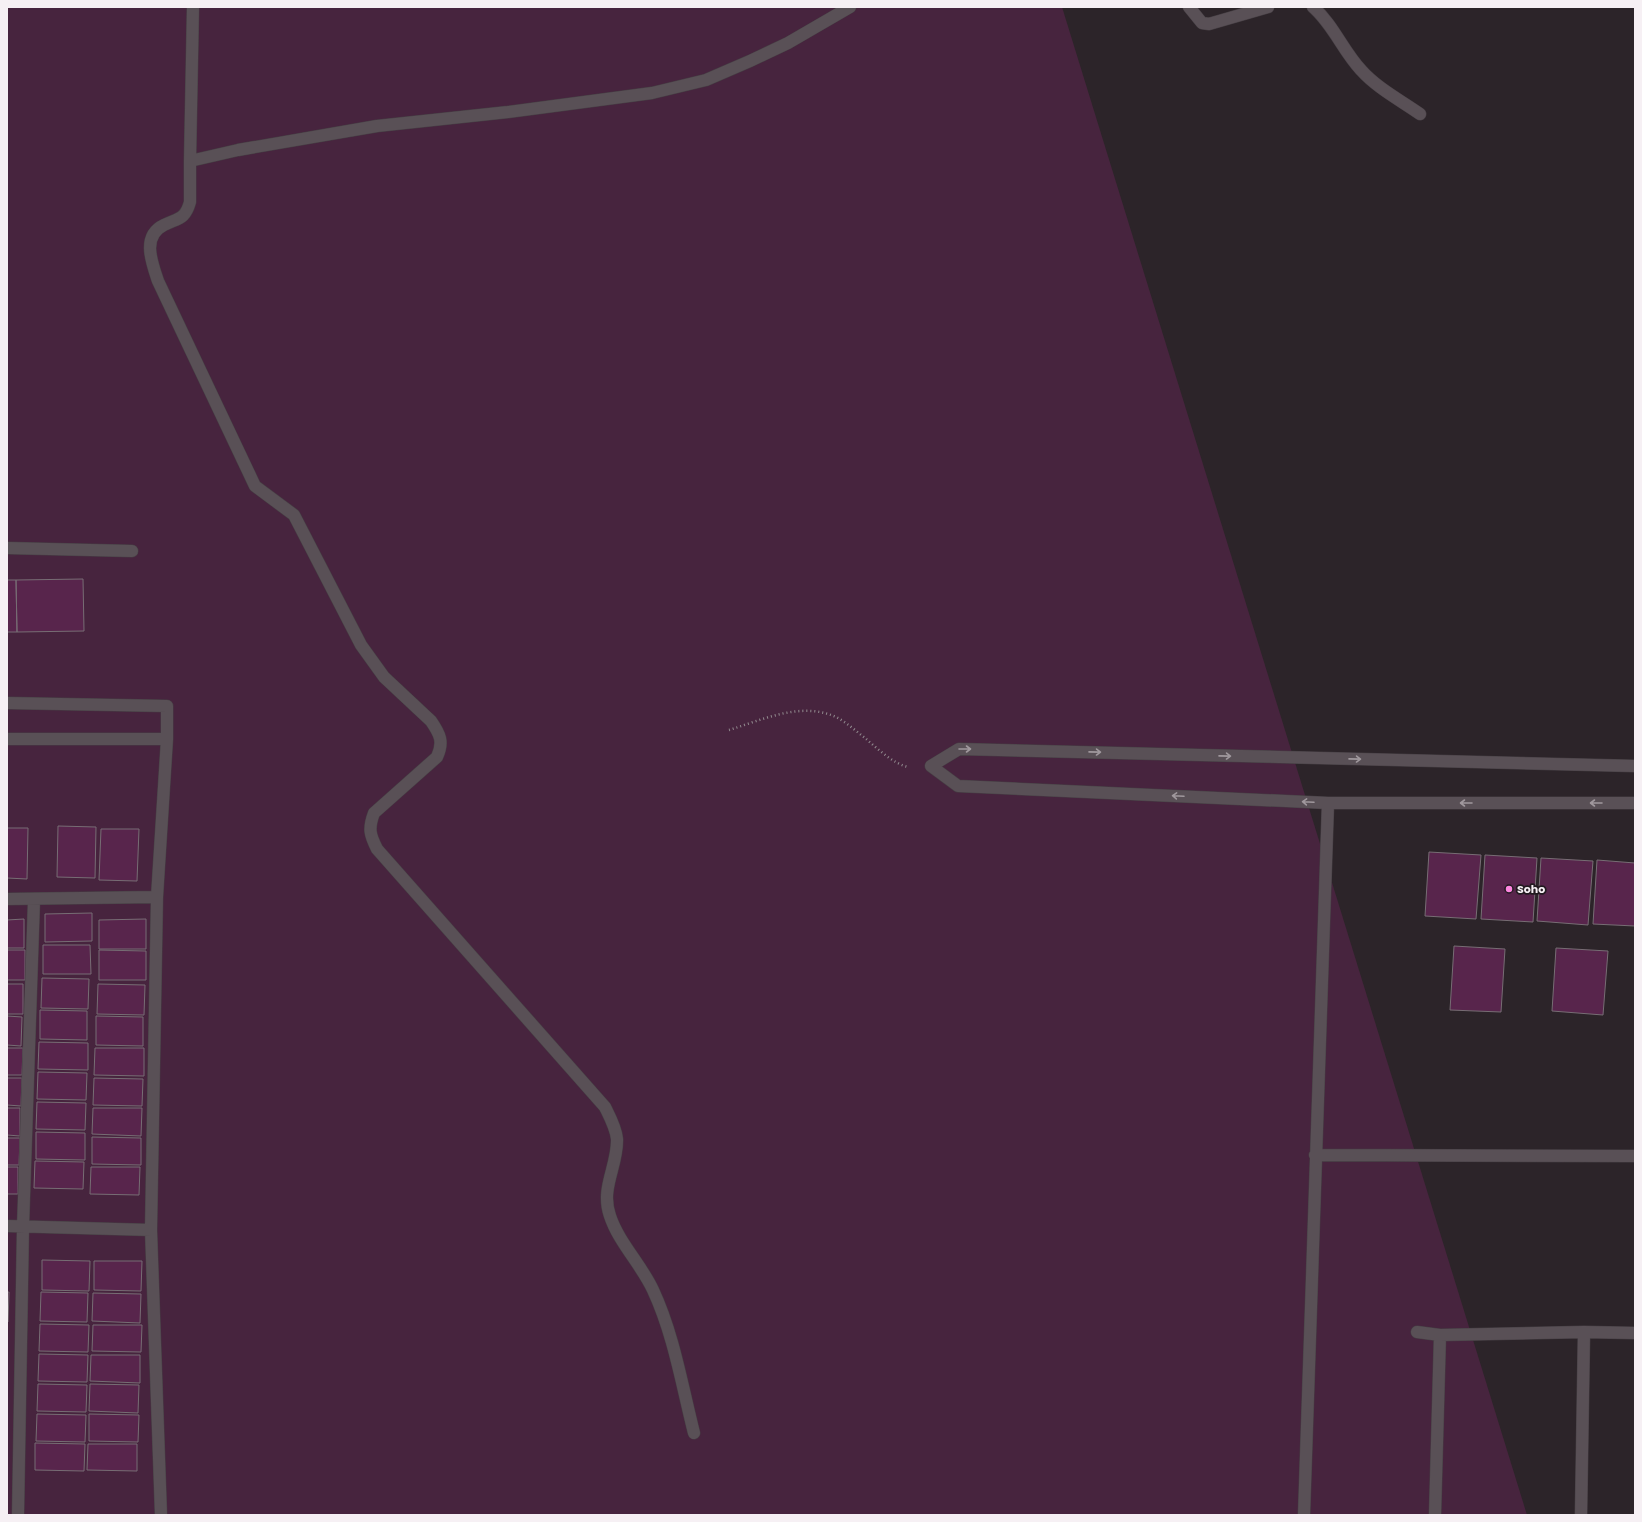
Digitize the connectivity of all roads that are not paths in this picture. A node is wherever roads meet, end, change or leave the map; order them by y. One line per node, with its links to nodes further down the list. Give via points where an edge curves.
1 (193, 7): 7 (street)
2 (850, 7): 7 (street, via 788,43 750,61 706,80 652,93 377,126)
3 (1189, 7): 4 (street, via 1202,23 1209,24)
4 (1268, 7)
5 (1313, 7): 6 (street, via 1361,71)
6 (1420, 114)
7 (190, 161): 28 (street, via 188,208 180,219 163,225 151,238 151,257 158,281 255,486 294,515 361,646 384,677 431,721 441,739 437,757 374,813 370,824 370,837 377,850 605,1107 617,1138 606,1198 610,1217 653,1289 670,1337)
8 (7, 548): 9 (street)
9 (132, 551)
10 (7, 703): 12 (street, via 167,706)
11 (7, 739): 12 (street)
12 (167, 740): 16 (street)
13 (1635, 766): 14 (street, one-way to 13, via 958,786 931,766 959,749)
14 (1328, 802): 15 (street, one-way to 14); 19 (street)
15 (1635, 803)
16 (157, 897): 18 (street); 23 (street)
17 (7, 899): 18 (street)
18 (34, 900): 22 (street)
19 (1315, 1155): 20 (street); 31 (street)
20 (1635, 1156)
21 (7, 1226): 22 (street)
22 (23, 1227): 23 (street); 29 (street)
23 (152, 1230): 30 (street)
24 (1416, 1332): 27 (street)
25 (1584, 1332): 26 (street); 27 (street); 33 (street)
26 (1635, 1333)
27 (1440, 1335): 32 (street)
28 (694, 1433)
29 (18, 1515)
30 (161, 1515)
31 (1304, 1515)
32 (1435, 1515)
33 (1581, 1515)

